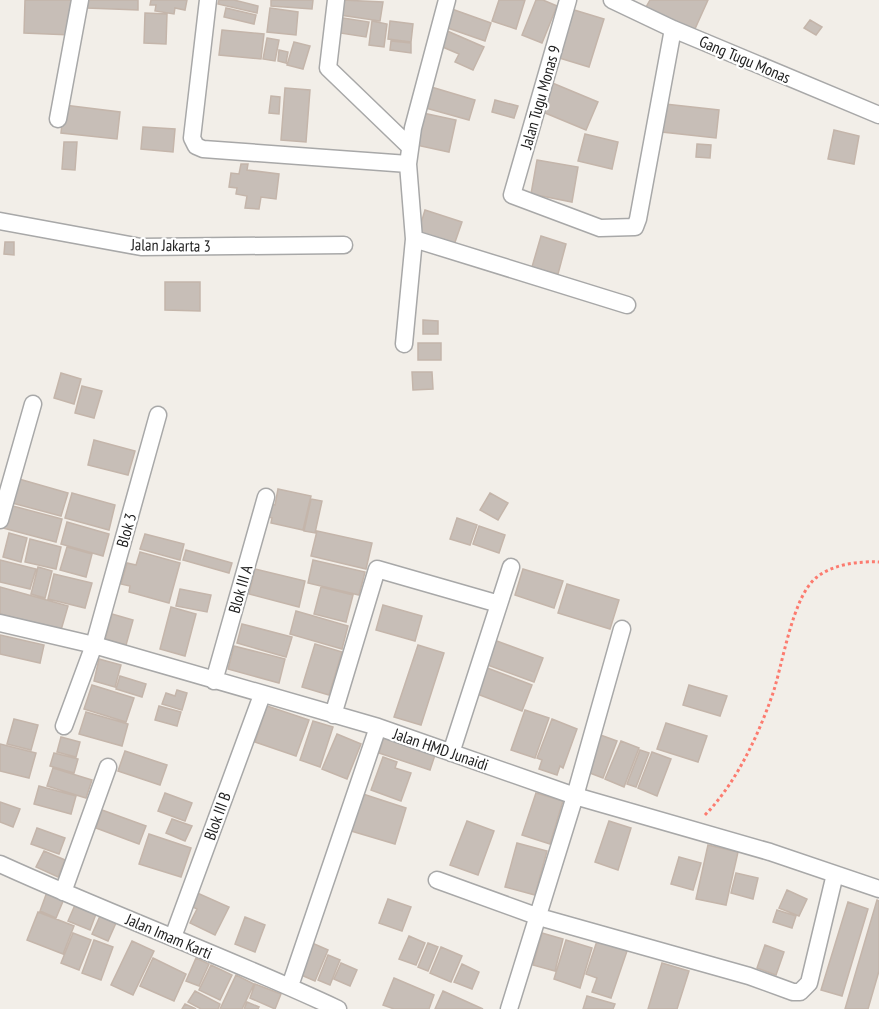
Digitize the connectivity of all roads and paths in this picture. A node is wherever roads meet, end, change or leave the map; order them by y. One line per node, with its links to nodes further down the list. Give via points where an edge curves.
1 (80, 0): 9 (street)
2 (208, 0): 11 (street, via 192,138 196,146)
3 (336, 0): 10 (street, via 328,68)
4 (447, 0): 10 (street)
5 (568, 0): 7 (street, Jalan Tugu Monas 9, via 512,195 600,228 635,227)
6 (612, 0): 7 (street, Gang Tugu Monas)
7 (673, 29): 8 (street, Gang Tugu Monas)
8 (879, 115)
9 (58, 119)
10 (410, 147): 11 (street)
11 (408, 164): 13 (street)
12 (0, 221): 14 (street, Jalan Jakarta 3, via 141,247)
13 (414, 239): 15 (street); 16 (street)
14 (344, 245)
15 (627, 305)
16 (404, 344)
17 (33, 404): 20 (street)
18 (158, 415): 26 (street, Blok 3)
19 (266, 497): 27 (street, Blok III A)
20 (0, 520)
21 (879, 562): 35 (path, via 832,570 808,586 794,616 772,696 744,760 718,801)
22 (511, 567): 23 (street)
23 (499, 604): 29 (street, via 376,569); 32 (street)
24 (0, 622): 26 (street, Jalan HMD Junaidi)
25 (622, 629): 34 (street)
26 (94, 645): 27 (street, Jalan HMD Junaidi); 30 (street, Blok 3)
27 (214, 681): 28 (street, Jalan HMD Junaidi)
28 (262, 695): 29 (street, Jalan HMD Junaidi); 42 (street, Blok III B)
29 (333, 715): 31 (street, Jalan HMD Junaidi)
30 (64, 726)
31 (378, 727): 32 (street, Jalan HMD Junaidi); 43 (street)
32 (451, 753): 34 (street, Jalan HMD Junaidi)
33 (108, 767): 40 (street)
34 (575, 796): 35 (street, Jalan HMD Junaidi); 41 (street)
35 (691, 830): 37 (street, Jalan HMD Junaidi)
36 (0, 864): 40 (street, Jalan Imam Karti)
37 (835, 874): 39 (street, Jalan HMD Junaidi); 41 (street, via 809,983 800,992)
38 (437, 879): 41 (street)
39 (879, 889)
40 (63, 892): 42 (street, Jalan Imam Karti)
41 (538, 917): 45 (street)
42 (173, 938): 43 (street, Jalan Imam Karti)
43 (290, 986): 44 (street, Jalan Imam Karti)
44 (338, 1009)
45 (509, 1009)

